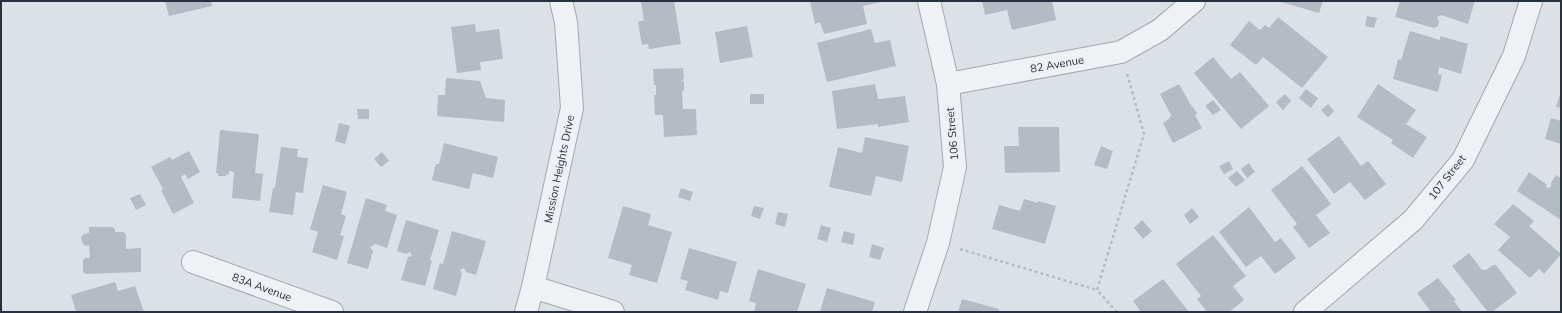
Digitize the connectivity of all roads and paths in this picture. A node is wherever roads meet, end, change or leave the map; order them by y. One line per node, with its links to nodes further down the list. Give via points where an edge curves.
1 (561, 1): 9 (street, Mission Heights Drive, via 566,22 572,108)
2 (929, 1): 6 (street, 106 Street)
3 (1194, 1): 5 (street, 82 Avenue, via 1160,30)
4 (1530, 1): 16 (street, 107 Street, via 1514,56 1463,160 1413,220)
5 (1121, 52): 6 (street, 82 Avenue); 10 (path, via 1144,134)
6 (948, 84): 7 (street, 106 Street, via 955,167)
7 (938, 243): 10 (path); 14 (street, 106 Street)
8 (193, 262): 11 (street, 83A Avenue)
9 (534, 286): 12 (street, Mission Heights Drive); 13 (street)
10 (1097, 290): 15 (path)
11 (332, 312)
12 (526, 312)
13 (613, 312)
14 (915, 312)
15 (1117, 312)
16 (1305, 312)

